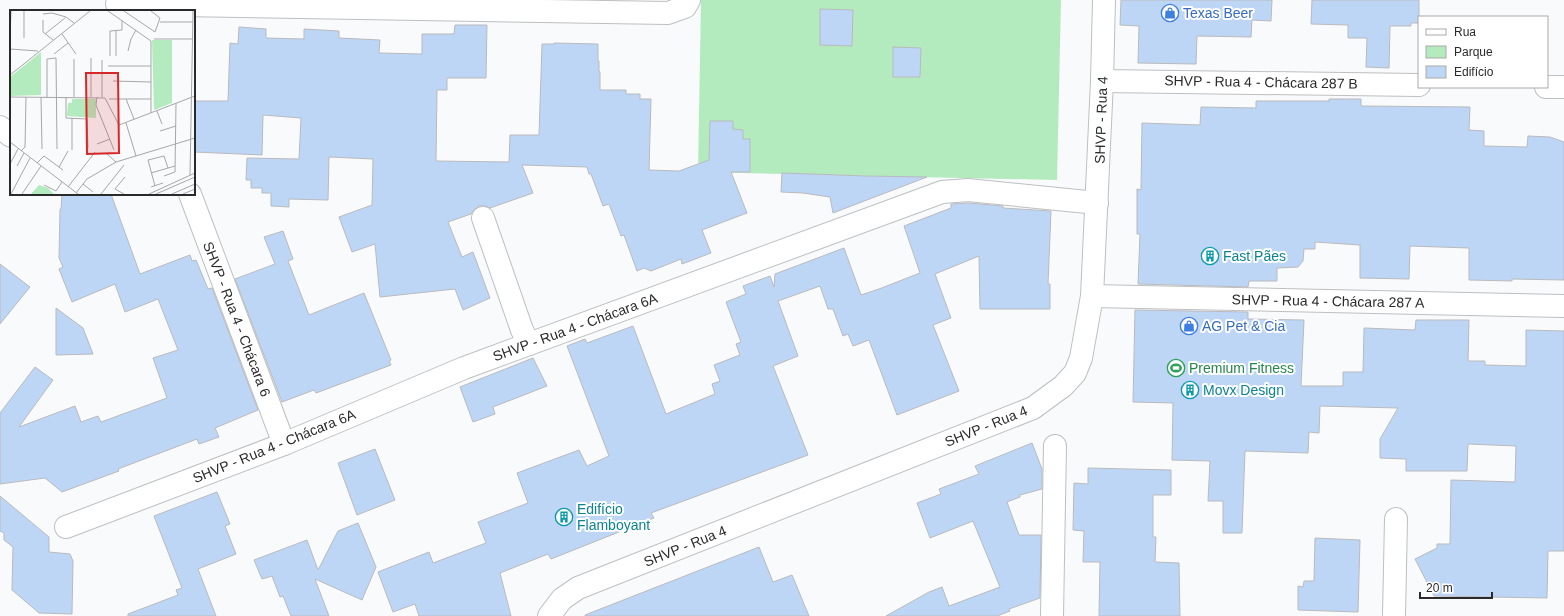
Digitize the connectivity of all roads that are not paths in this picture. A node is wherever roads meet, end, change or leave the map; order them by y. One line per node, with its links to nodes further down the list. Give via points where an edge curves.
1 (689, 0): 3 (street, via 685,7 668,13)
2 (1104, 0): 4 (street, SHVP - Rua 4)
3 (117, 4)
4 (1102, 81): 5 (street, SHVP - Rua 4 - Chácara 287 B); 11 (street, SHVP - Rua 4)
5 (1418, 85)
6 (1548, 87): 7 (street)
7 (1564, 87)
8 (0, 127): 9 (street)
9 (10, 135)
10 (190, 195): 16 (street, SHVP - Rua 4 - Chácara 6)
11 (1097, 203): 13 (street, SHVP - Rua 4); 15 (street, SHVP - Rua 4 - Chácara 6A, via 968,190 942,192)
12 (483, 218): 15 (street)
13 (1092, 296): 14 (street, SHVP - Rua 4 - Chácara 287 A); 20 (street, SHVP - Rua 4, via 1081,358 1075,373 1063,386 1033,408 578,588 562,599)
14 (1564, 306)
15 (529, 344): 16 (street, SHVP - Rua 4 - Chácara 6A, via 464,368)
16 (284, 444): 19 (street, SHVP - Rua 4 - Chácara 6A)
17 (1055, 446): 21 (street)
18 (1396, 519): 22 (street)
19 (66, 527)
20 (549, 616)
21 (1052, 616)
22 (1394, 616)

